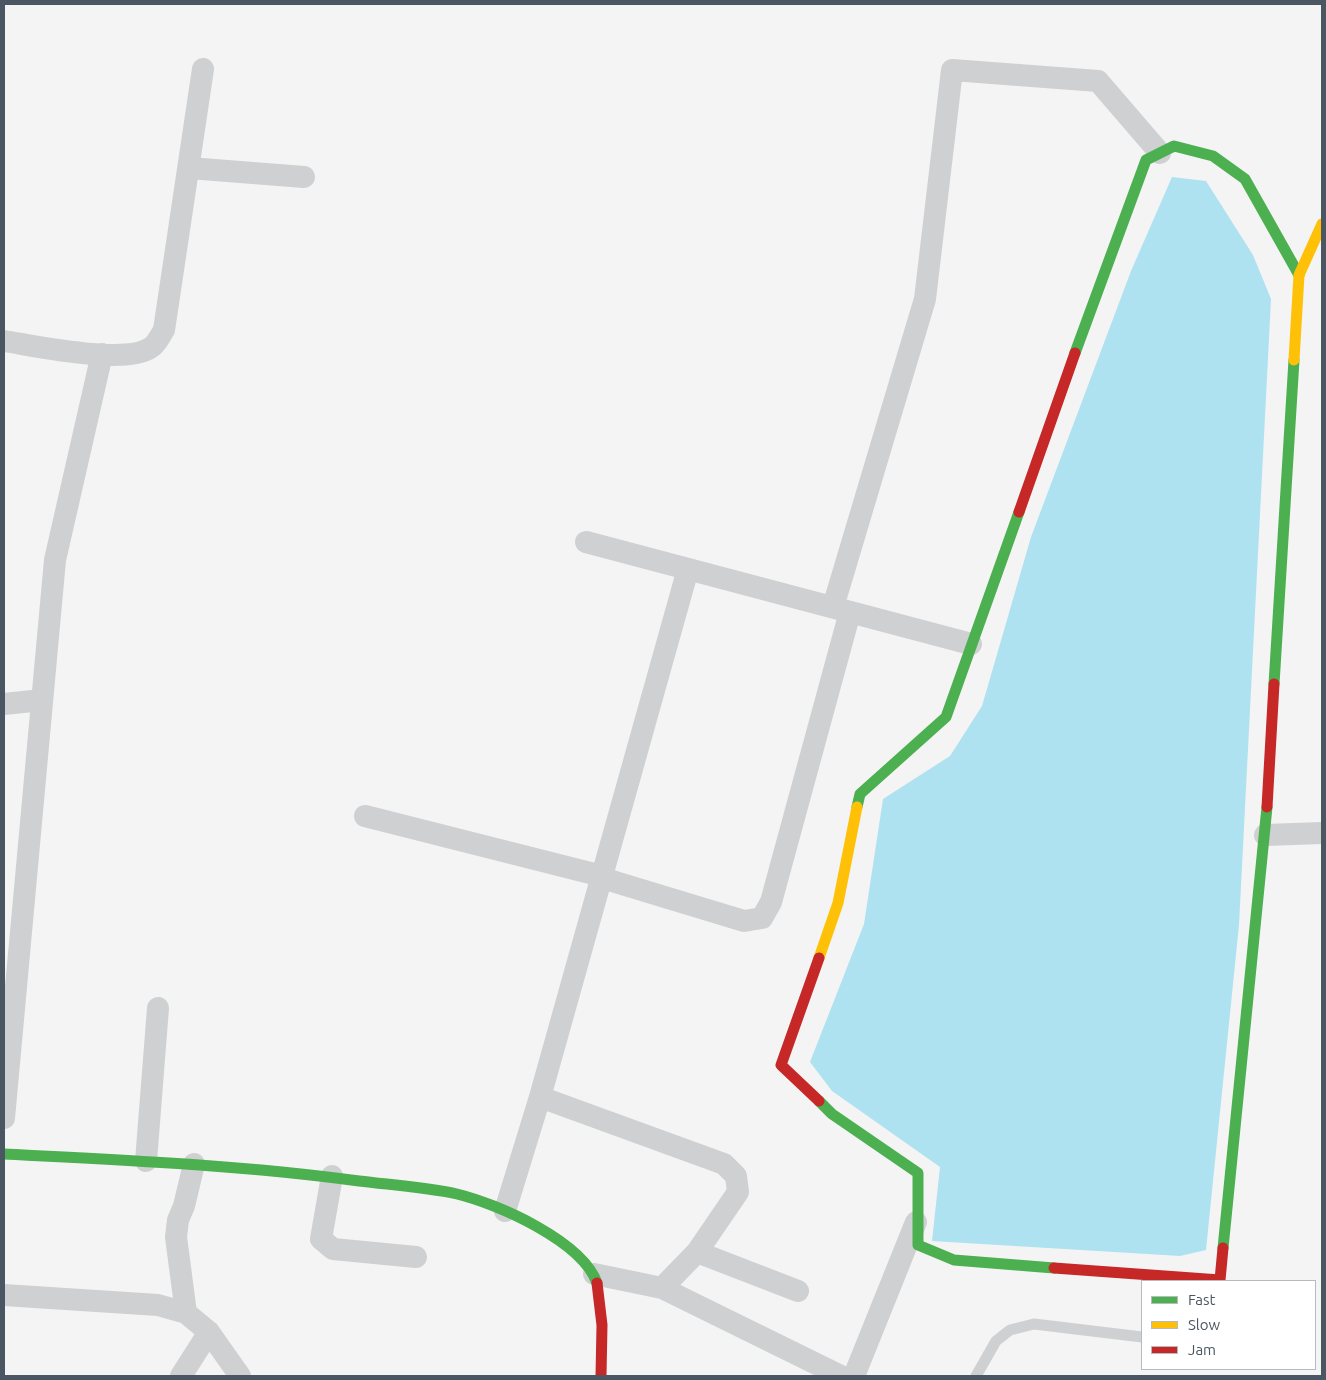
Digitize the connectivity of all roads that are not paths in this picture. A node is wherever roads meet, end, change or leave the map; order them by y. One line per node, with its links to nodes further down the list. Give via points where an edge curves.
1 (203, 69): 3 (street)
2 (1160, 153): 6 (street, via 1174,146 1213,156 1245,179); 11 (street, via 1098,81 952,70 925,299); 12 (street, via 1146,160)
3 (189, 168): 4 (street); 8 (street, via 164,330 152,348 134,355)
4 (304, 177)
5 (1322, 224): 6 (street)
6 (1299, 276): 17 (street)
7 (4, 342): 8 (street)
8 (102, 354): 13 (street, via 55,560)
9 (586, 542): 10 (street)
10 (688, 569): 11 (street); 18 (street)
11 (841, 610): 12 (street); 18 (street, via 771,902 762,918 744,921 612,882)
12 (971, 644): 28 (street, via 946,717 860,794 838,903 781,1065 832,1114 918,1173)
13 (42, 700): 14 (street); 20 (street)
14 (4, 704)
15 (365, 816): 18 (street)
16 (1322, 833): 17 (street)
17 (1265, 835): 28 (street, via 1220,1280 954,1260 918,1245)
18 (602, 876): 21 (street)
19 (158, 1008): 24 (street)
20 (8, 1045): 22 (street)
21 (540, 1096): 27 (street); 29 (street, via 724,1164 736,1176 738,1192)
22 (4, 1118)
23 (4, 1154): 24 (street)
24 (146, 1161): 25 (street)
25 (194, 1164): 26 (street); 35 (street, via 176,1236)
26 (332, 1176): 27 (street, via 458,1194); 30 (street, via 320,1239 333,1249)
27 (505, 1211): 31 (street, via 567,1246)
28 (918, 1218): 42 (street)
29 (698, 1252): 32 (street); 33 (street)
30 (416, 1258)
31 (594, 1274): 32 (street); 40 (street, via 603,1317)
32 (662, 1288): 41 (street)
33 (798, 1291)
34 (4, 1295): 35 (street, via 158,1305)
35 (186, 1313): 36 (street)
36 (209, 1332): 38 (street); 39 (street)
37 (1141, 1337): 43 (lane, via 1034,1324 1010,1330 996,1340)
38 (181, 1376)
39 (240, 1376)
40 (601, 1376)
41 (841, 1376)
42 (854, 1376)
43 (976, 1376)

